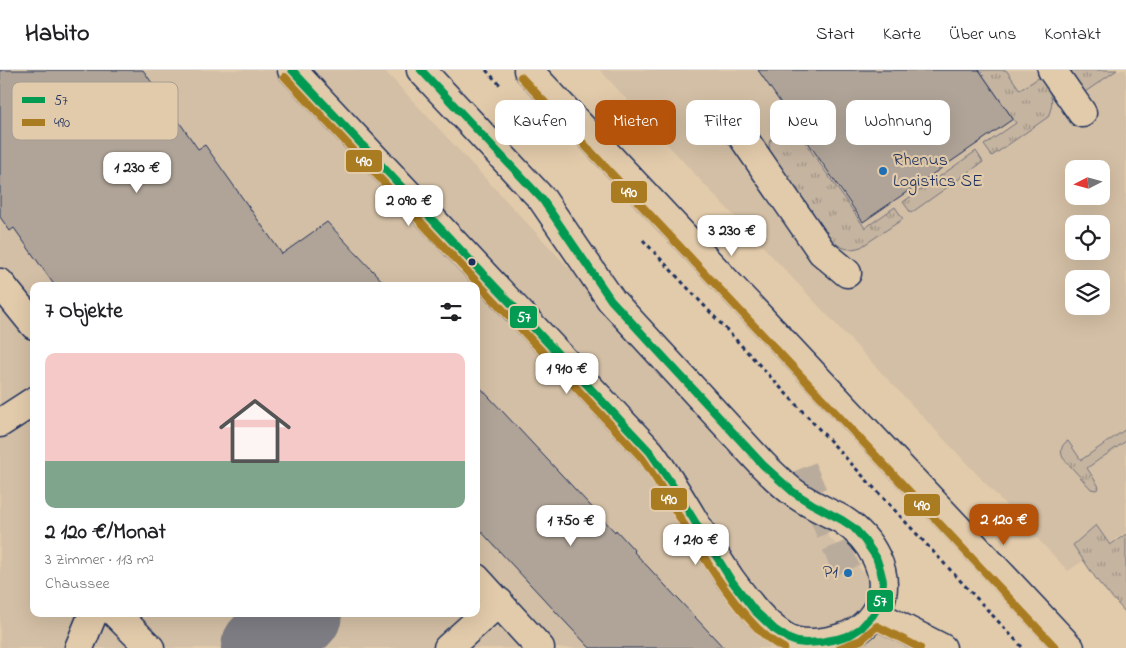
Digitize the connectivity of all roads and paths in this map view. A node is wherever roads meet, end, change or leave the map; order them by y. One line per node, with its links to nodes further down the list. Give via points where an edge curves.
1 (292, 70): 17 (street, via 650,452 716,558 766,623 784,637 809,644 855,633)
2 (421, 70): 17 (street, via 542,199 611,300 763,465 789,489 842,519 864,538 882,574 884,589)
3 (486, 70): 6 (path)
4 (528, 70): 26 (street)
5 (1052, 70): 7 (street)
6 (503, 88)
7 (1082, 113)
8 (748, 145): 10 (street, via 822,252)
9 (642, 239): 25 (path)
10 (847, 273)
11 (0, 284): 12 (street)
12 (30, 320)
13 (30, 404): 14 (street)
14 (0, 423)
15 (480, 582): 16 (street)
16 (499, 602): 22 (street); 23 (street)
17 (875, 614): 24 (street)
18 (92, 617): 20 (street)
19 (119, 617): 21 (street)
20 (79, 648)
21 (150, 648)
22 (448, 648)
23 (540, 648)
24 (942, 648)
25 (1023, 648)
26 (1070, 648)

